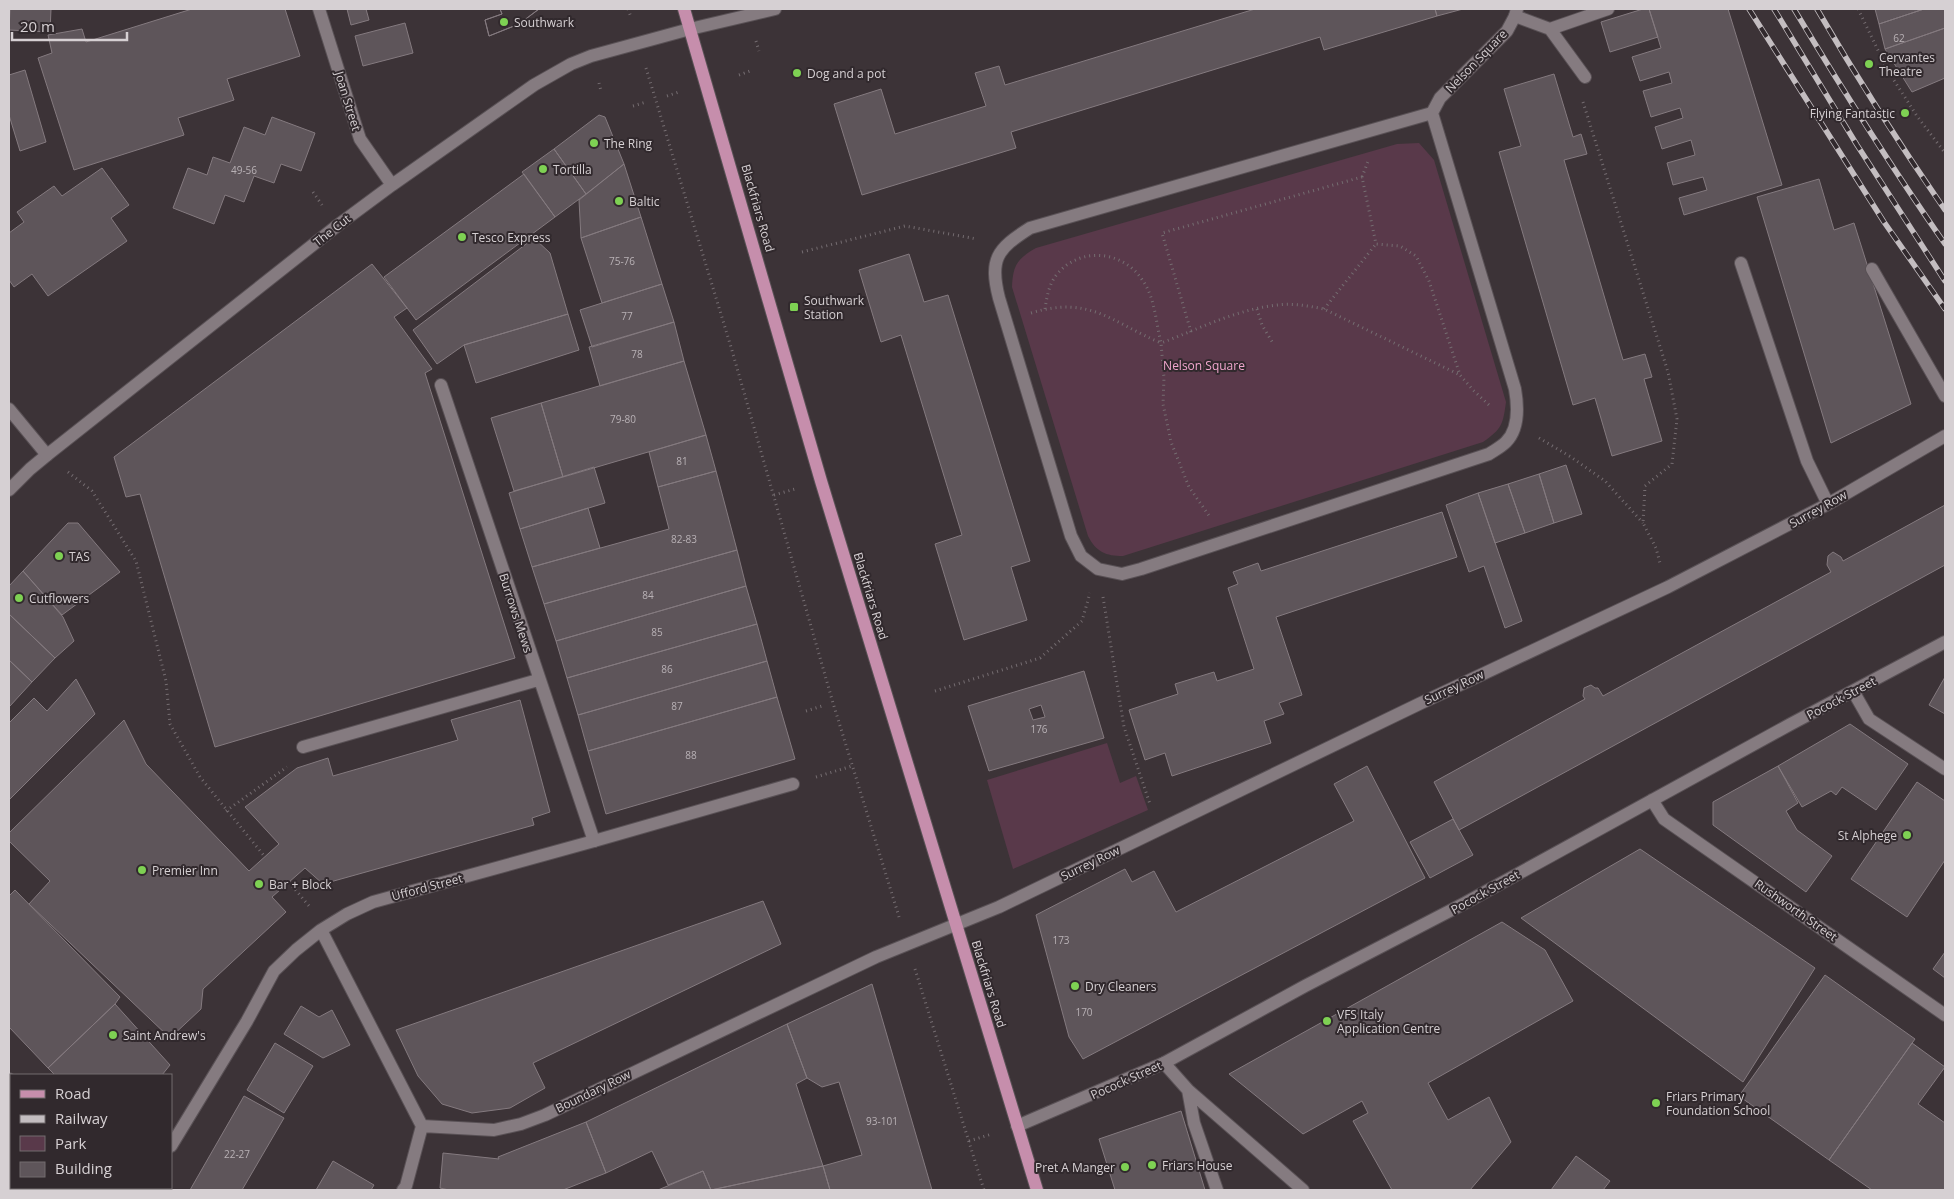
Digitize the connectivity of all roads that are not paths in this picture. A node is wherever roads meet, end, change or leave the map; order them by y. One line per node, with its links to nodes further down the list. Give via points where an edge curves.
1 (319, 9): 10 (street, Joan Street, via 360,139)
2 (684, 9): 6 (main road, Blackfriars Road)
3 (774, 9): 6 (street, The Cut)
4 (1608, 9): 7 (street)
5 (1516, 12): 7 (street); 9 (street, Nelson Square, via 1507,31 1440,98)
6 (690, 29): 10 (street, The Cut, via 571,64); 28 (main road, Blackfriars Road, via 824,490)
7 (1550, 29): 8 (street)
8 (1585, 77)
9 (1432, 113): 9 (street, via 1515,389 1518,407 1515,424 1506,442 1490,454 1141,569 1122,574 1098,569 1081,556 1070,536 994,277 998,254 1012,239 1030,228)
10 (392, 185): 17 (street, The Cut)
11 (1741, 262): 19 (street, via 1807,461)
12 (1872, 269): 14 (street)
13 (441, 385): 21 (street, Burrows Mews)
14 (1945, 396)
15 (9, 409): 17 (street)
16 (1945, 436): 19 (street, Surrey Row)
17 (47, 455): 18 (street, The Cut)
18 (9, 490)
19 (1828, 504): 28 (street, Surrey Row, via 1668,587)
20 (1945, 642): 22 (street, Pocock Street)
21 (538, 680): 23 (street); 27 (street, Burrows Mews)
22 (1853, 691): 24 (street, via 1869,719); 26 (street, Pocock Street)
23 (303, 747)
24 (1945, 769)
25 (793, 784): 27 (street, Ufford Street)
26 (1652, 800): 30 (street, Rushworth Street, via 1664,819); 31 (street, Pocock Street)
27 (594, 841): 29 (street, Ufford Street, via 373,902)
28 (957, 925): 33 (street, Boundary Row, via 876,957 521,1124 494,1130); 34 (main road, Blackfriars Road)
29 (321, 930): 33 (street); 35 (street, Ufford Street, via 274,971)
30 (1945, 1015)
31 (1164, 1063): 32 (street); 34 (street, Pocock Street)
32 (1188, 1090): 38 (street, via 1194,1123); 39 (street)
33 (422, 1126): 36 (street)
34 (1017, 1126): 37 (main road, Blackfriars Road)
35 (172, 1144)
36 (403, 1190)
37 (1037, 1190)
38 (1216, 1190)
39 (1303, 1190)

